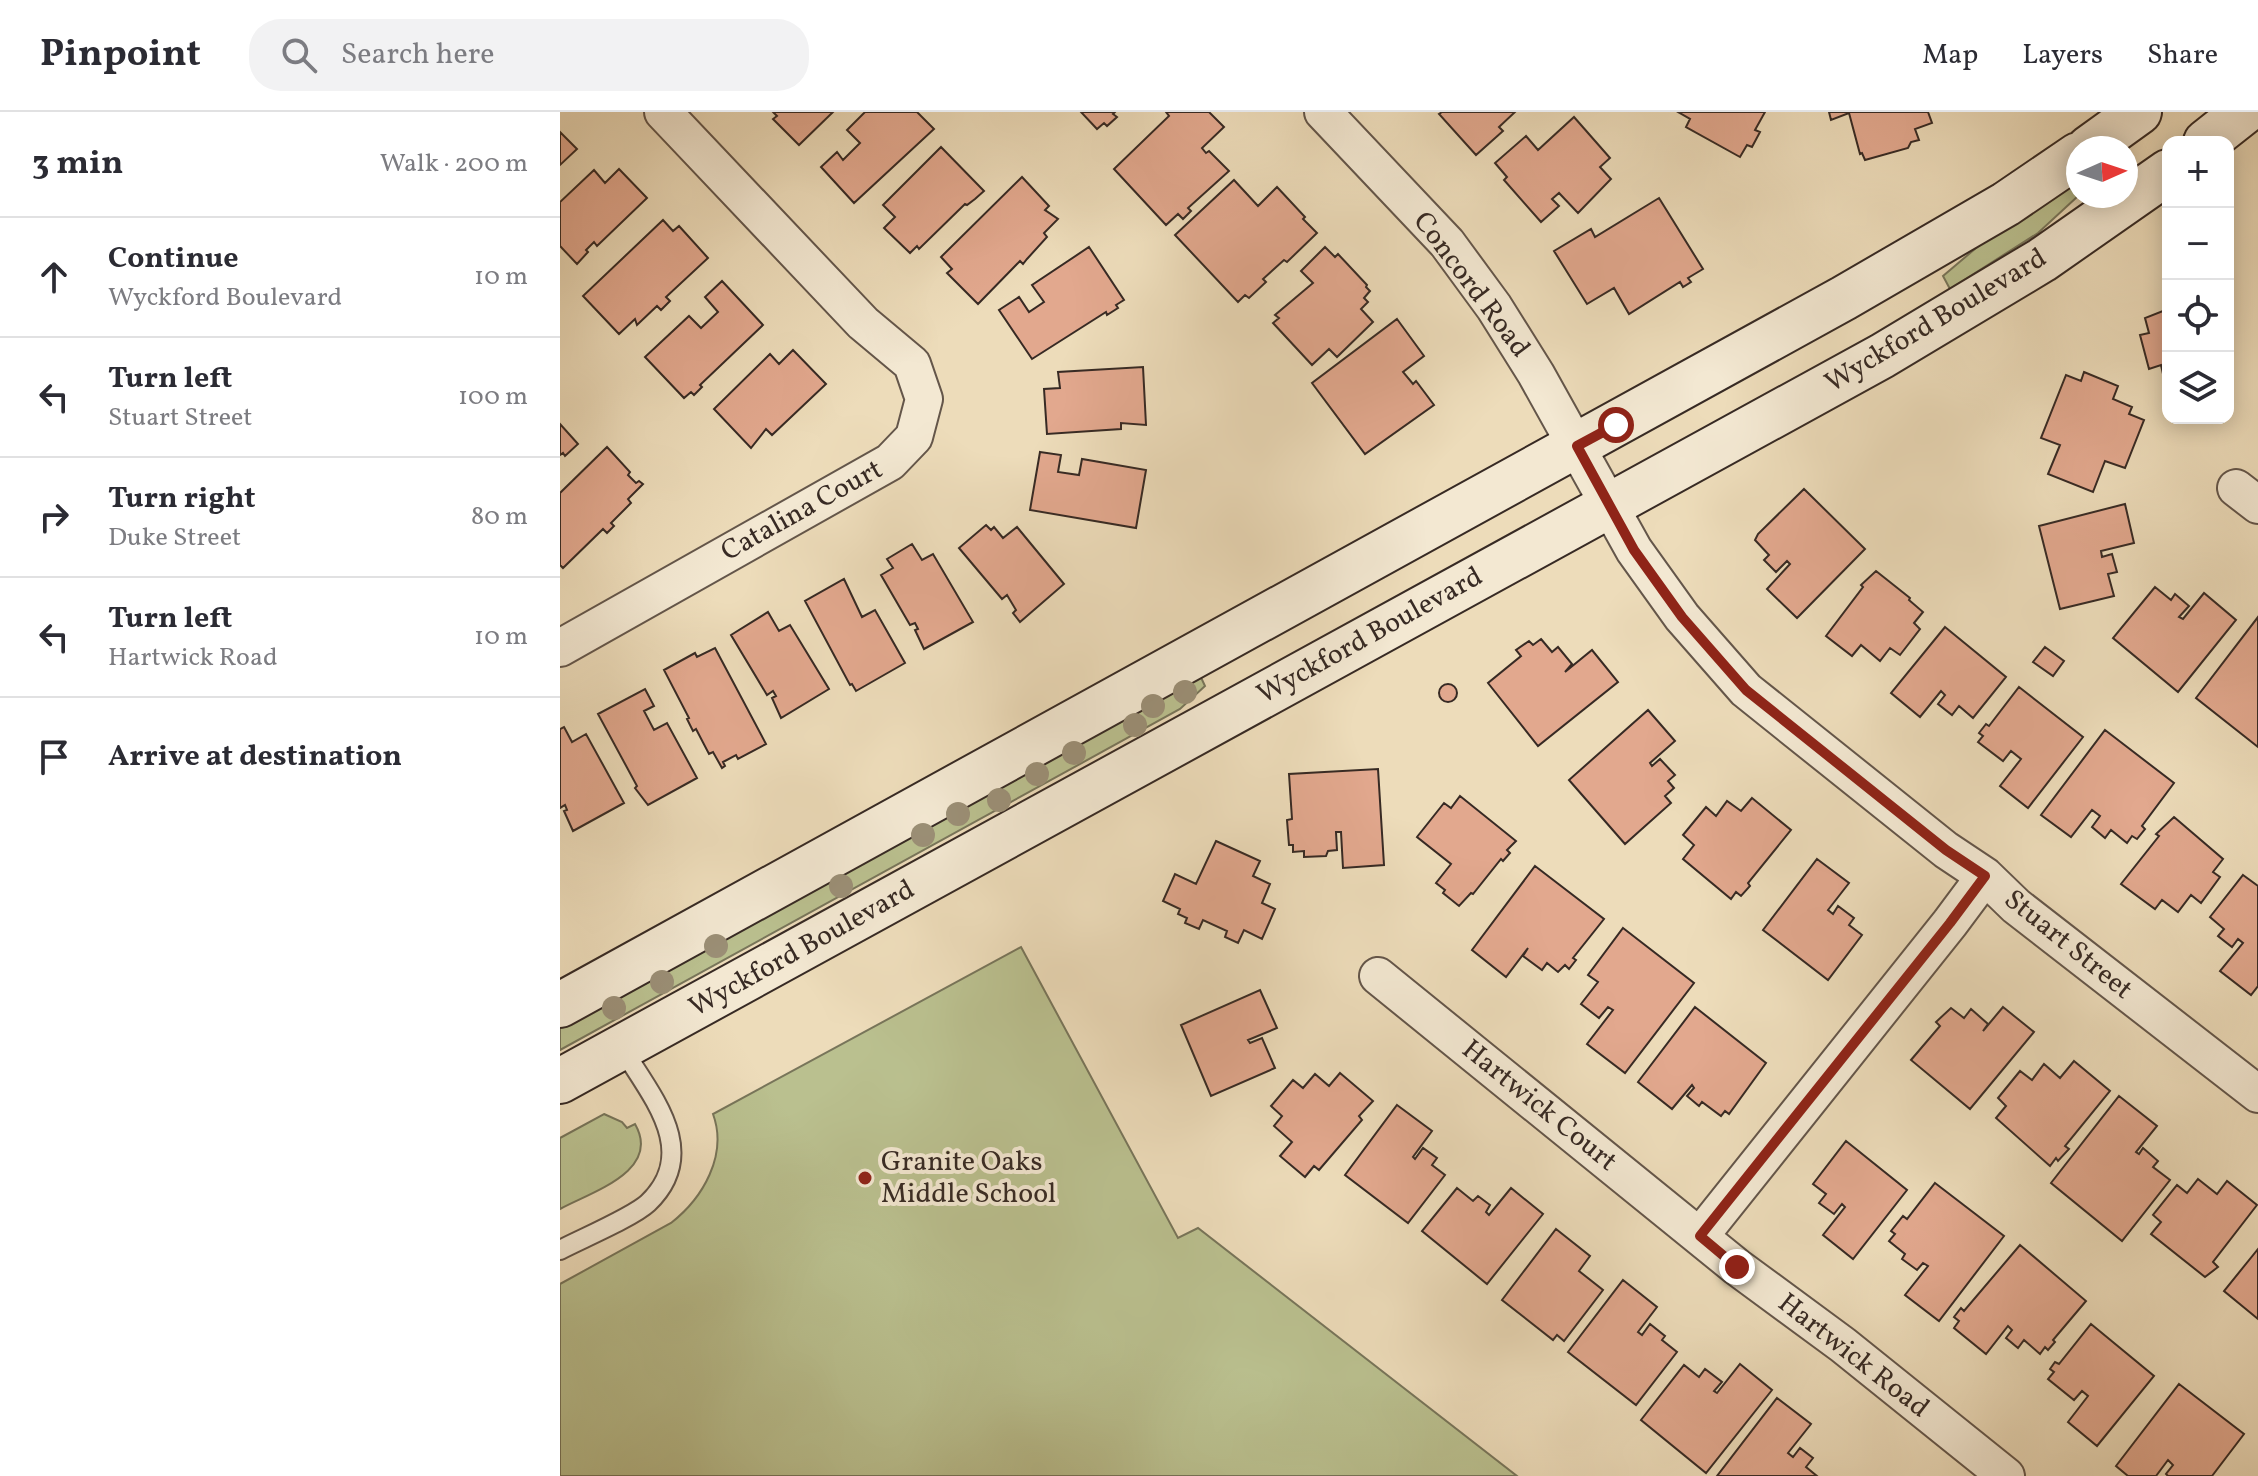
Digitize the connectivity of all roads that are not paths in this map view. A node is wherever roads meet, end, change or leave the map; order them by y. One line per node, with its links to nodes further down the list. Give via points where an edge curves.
1 (663, 112): 10 (street, Catalina Court, via 863,323 912,364 924,399 914,437 890,462)
2 (1323, 112): 9 (street, Concord Road, via 1447,243 1503,321)
3 (2139, 112): 5 (street)
4 (2244, 112): 6 (street)
5 (2106, 136)
6 (2214, 136)
7 (2066, 163): 9 (street, Wyckford Boulevard, via 1844,298)
8 (2162, 176): 9 (street, Wyckford Boulevard, via 2042,260 1882,356)
9 (1593, 476): 11 (street, Stuart Street, via 1634,550 1682,617 1746,690); 13 (street, Wyckford Boulevard); 14 (street, Wyckford Boulevard)
10 (560, 648)
11 (1985, 876): 16 (street, Stuart Street, via 2016,906); 17 (street)
12 (1378, 976): 17 (street, Hartwick Court)
13 (560, 1005)
14 (622, 1048): 15 (street, Wyckford Boulevard); 18 (lane, via 665,1122 674,1151 668,1177 647,1204)
15 (560, 1081)
16 (2258, 1094)
17 (1700, 1236): 19 (street, Hartwick Road)
18 (560, 1250)
19 (2006, 1476)

